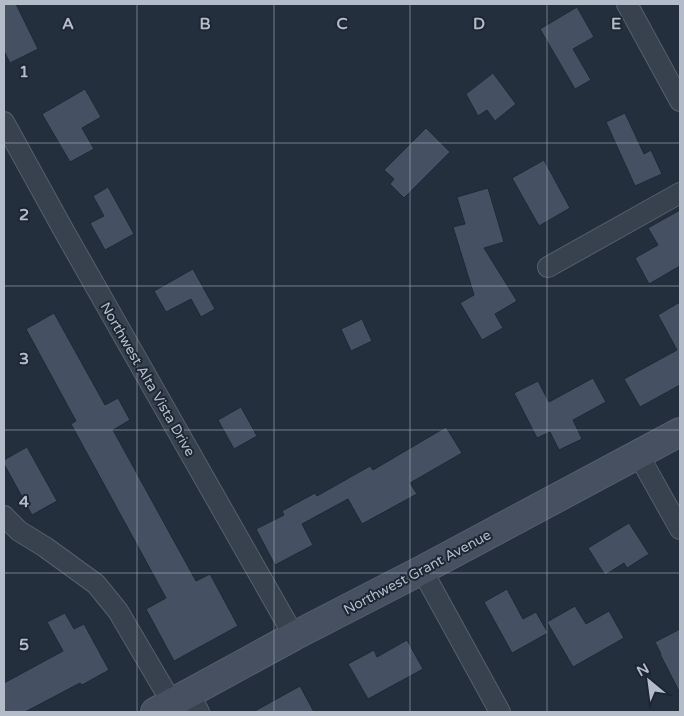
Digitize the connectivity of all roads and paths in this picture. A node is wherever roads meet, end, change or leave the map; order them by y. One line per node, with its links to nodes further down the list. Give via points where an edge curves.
1 (627, 4): 2 (street)
2 (680, 101)
3 (4, 122): 11 (street, Northwest Alta Vista Drive)
4 (680, 193): 5 (street)
5 (548, 267)
6 (680, 432): 7 (street, Northwest Grant Avenue)
7 (638, 454): 9 (street); 10 (street, Northwest Grant Avenue)
8 (4, 516): 12 (street, via 19,531 96,584 118,611)
9 (680, 529)
10 (422, 570): 11 (street, Northwest Grant Avenue); 13 (street)
11 (294, 636): 12 (street, Northwest Grant Avenue)
12 (179, 706)
13 (500, 712)

